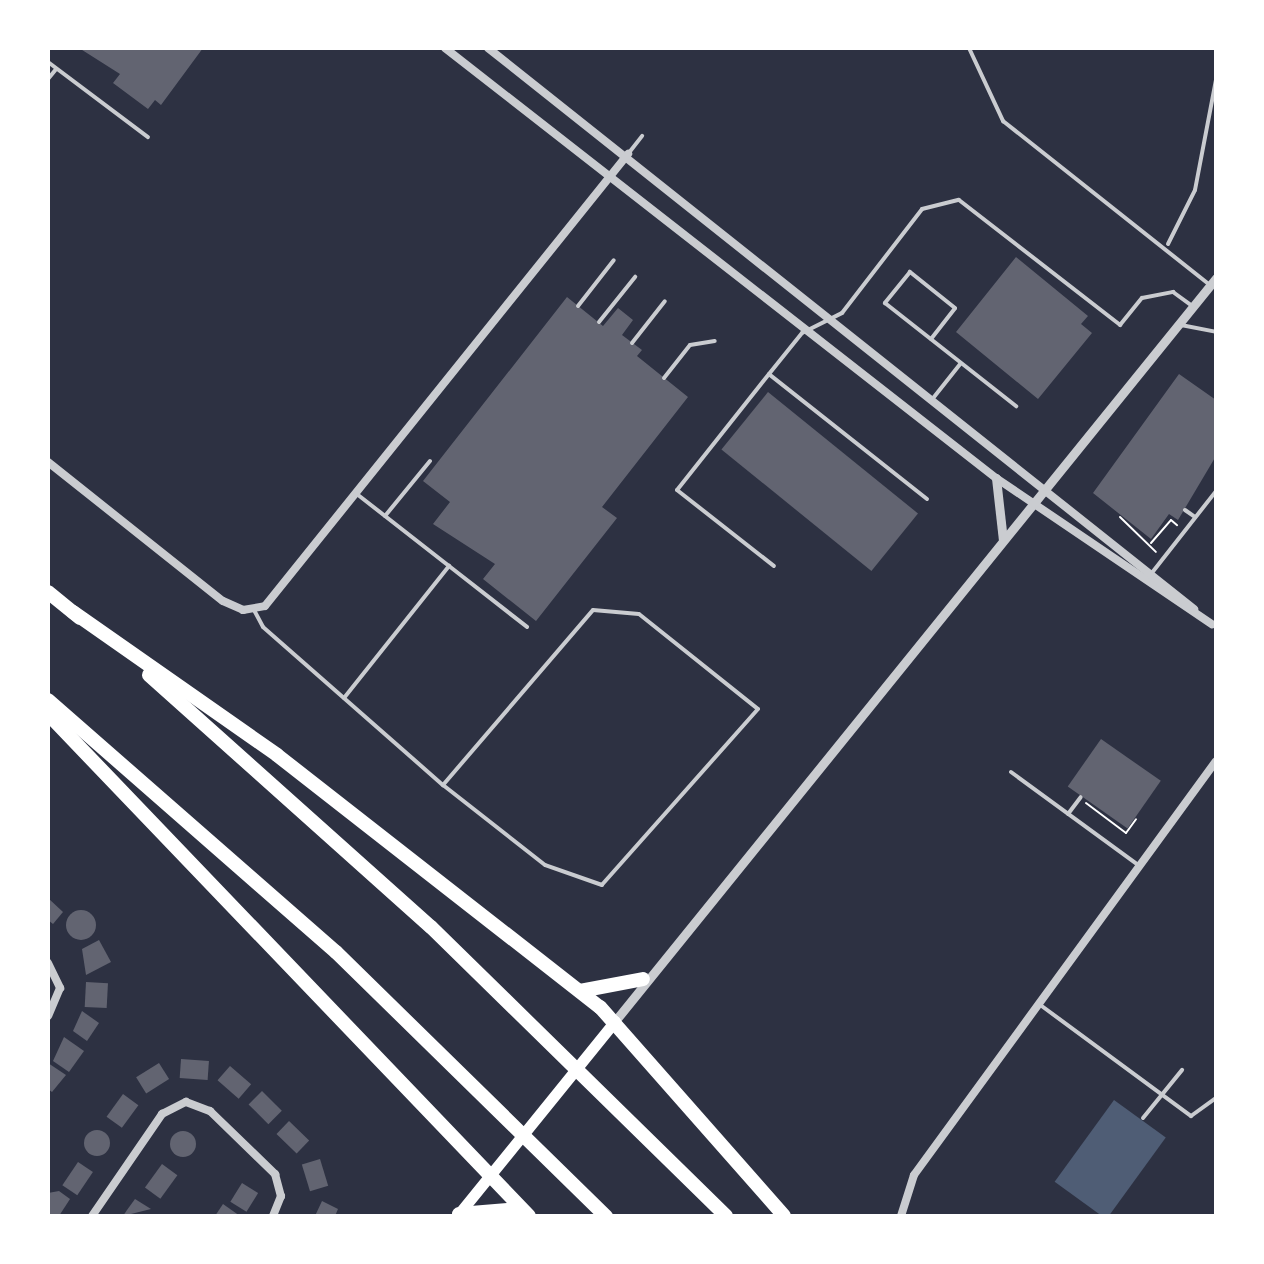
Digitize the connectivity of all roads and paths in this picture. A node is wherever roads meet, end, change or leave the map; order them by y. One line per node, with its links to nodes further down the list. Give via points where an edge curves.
1 (445, 48): 11 (street)
2 (488, 48): 10 (street)
3 (969, 48): 12 (lane, via 1003,121)
4 (48, 62): 5 (lane)
5 (56, 69): 6 (lane); 9 (lane)
6 (48, 79)
7 (1216, 80): 12 (lane, via 1195,190)
8 (642, 136): 10 (lane)
9 (148, 137)
10 (628, 154): 11 (street); 19 (street)
11 (612, 175): 22 (street); 37 (street)
12 (1168, 244): 15 (lane)
13 (614, 260): 17 (lane)
14 (635, 277): 20 (lane)
15 (1213, 282): 18 (street)
16 (665, 301): 26 (lane)
17 (578, 306)
18 (1193, 307): 19 (lane, via 1173,292 1142,298 1120,325 959,200 922,209); 21 (street)
19 (834, 317): 22 (lane); 30 (street)
20 (599, 322)
21 (1180, 323): 23 (lane); 35 (street)
22 (808, 329): 28 (lane); 34 (street)
23 (1216, 332)
24 (931, 339): 24 (lane, via 885,303 910,272 955,308); 27 (lane)
25 (715, 341): 29 (lane, via 690,345)
26 (632, 343)
27 (961, 363): 30 (lane); 31 (lane)
28 (769, 374): 38 (lane); 49 (lane, via 677,490)
29 (664, 378)
30 (934, 397): 35 (street)
31 (1016, 406)
32 (430, 461): 41 (lane)
33 (48, 462): 53 (street, via 223,601)
34 (996, 478): 39 (street); 45 (street)
35 (1046, 485): 39 (street); 50 (street)
36 (1216, 491): 43 (lane)
37 (357, 494): 41 (lane); 53 (street, via 273,600)
38 (927, 499)
39 (1032, 503): 45 (street); 51 (street)
40 (1185, 510): 43 (lane)
41 (385, 516): 48 (lane)
42 (1120, 517): 46 (path)
43 (1195, 517): 50 (lane)
44 (1179, 526): 46 (path, via 1171,520)
45 (1003, 540): 69 (street)
46 (1151, 544): 47 (path)
47 (1158, 554)
48 (449, 566): 56 (lane); 57 (lane)
49 (774, 566)
50 (1152, 572): 51 (lane); 55 (street)
51 (1144, 583): 55 (street)
52 (48, 592): 54 (highway)
53 (254, 610): 57 (lane, via 263,627)
54 (73, 612): 70 (highway, via 277,755); 84 (highway, via 409,906)
55 (1214, 626)
56 (527, 627)
57 (344, 698): 62 (lane)
58 (48, 700): 83 (highway, via 336,952)
59 (48, 714): 78 (highway)
60 (1216, 761): 67 (street)
61 (1011, 772): 65 (lane)
62 (443, 785): 62 (lane, via 545,865 602,885 758,709 639,614 593,610)
63 (1081, 797): 65 (lane)
64 (1093, 809): 66 (path, via 1126,833)
65 (1068, 814): 67 (lane)
66 (1136, 819)
67 (1140, 866): 71 (street)
68 (48, 963): 72 (street, via 60,988)
69 (643, 979): 70 (highway); 73 (street)
70 (580, 991): 73 (highway)
71 (1039, 1004): 75 (lane); 86 (street, via 914,1175)
72 (48, 1016)
73 (615, 1021): 78 (main road); 85 (highway)
74 (1182, 1070): 75 (lane)
75 (1162, 1095): 76 (lane, via 1195,1118); 77 (lane)
76 (1216, 1098)
77 (1143, 1118)
78 (487, 1178): 79 (highway); 80 (main road)
79 (524, 1212): 80 (highway)
80 (458, 1215)
81 (92, 1216): 82 (street, via 162,1114 186,1102 210,1111 275,1174 281,1196)
82 (273, 1216)
83 (606, 1216)
84 (726, 1216)
85 (784, 1216)
86 (901, 1216)

